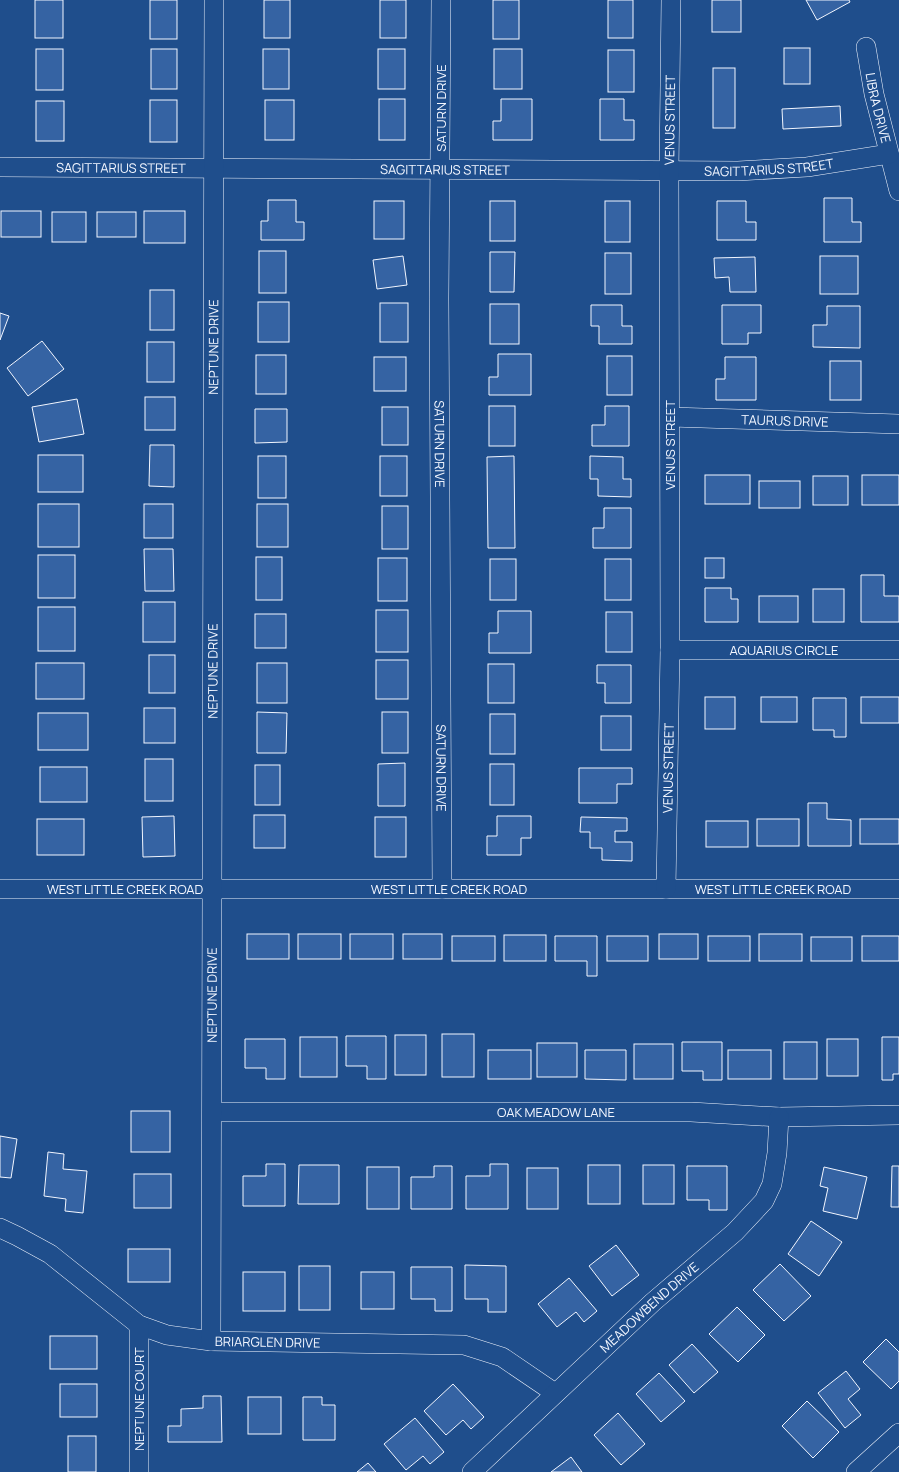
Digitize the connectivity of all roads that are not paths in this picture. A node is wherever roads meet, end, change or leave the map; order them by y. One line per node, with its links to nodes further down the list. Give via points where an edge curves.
1 (214, 0): 7 (street, NEPTUNE DRIVE)
2 (441, 0): 8 (street, SATURN DRIVE)
3 (671, 0): 9 (street, VENUS STREET)
4 (866, 47): 5 (street, LIBRA DRIVE, via 874,94)
5 (889, 154): 9 (street, SAGITTARIUS STREET, via 807,167); 10 (street, LIBRA DRIVE)
6 (0, 167): 7 (street, SAGITTARIUS STREET)
7 (213, 168): 8 (street, SAGITTARIUS STREET); 16 (street, NEPTUNE DRIVE)
8 (441, 170): 9 (street, SAGITTARIUS STREET); 17 (street, SATURN DRIVE, via 439,299)
9 (669, 171): 11 (street, VENUS STREET)
10 (899, 191)
11 (670, 417): 12 (street, TAURUS DRIVE); 13 (street, VENUS STREET)
12 (899, 424)
13 (670, 650): 14 (street, AQUARIUS CIRCLE); 18 (street, VENUS STREET)
14 (899, 650)
15 (0, 889): 16 (street, WEST LITTLE CREEK ROAD)
16 (212, 889): 17 (street, WEST LITTLE CREEK ROAD); 20 (street, NEPTUNE DRIVE)
17 (442, 889): 18 (street, WEST LITTLE CREEK ROAD)
18 (666, 889): 19 (street, WEST LITTLE CREEK ROAD)
19 (899, 889)
20 (212, 1112): 22 (street, OAK MEADOW LANE, via 691,1112); 25 (street, NEPTUNE DRIVE)
21 (899, 1115): 22 (street, OAK MEADOW LANE)
22 (778, 1118): 26 (street, MEADOWBEND DRIVE, via 777,1153 772,1184 764,1200 735,1232 653,1302)
23 (0, 1228): 24 (street, BRIARGLEN DRIVE, via 50,1254)
24 (139, 1325): 25 (street, BRIARGLEN DRIVE, via 167,1335); 28 (street, NEPTUNE COURT)
25 (211, 1341): 26 (street, BRIARGLEN DRIVE, via 464,1345 502,1357)
26 (555, 1393): 29 (street, MEADOWBEND DRIVE)
27 (899, 1433): 30 (street)
28 (139, 1472)
29 (472, 1472)
30 (856, 1472)

